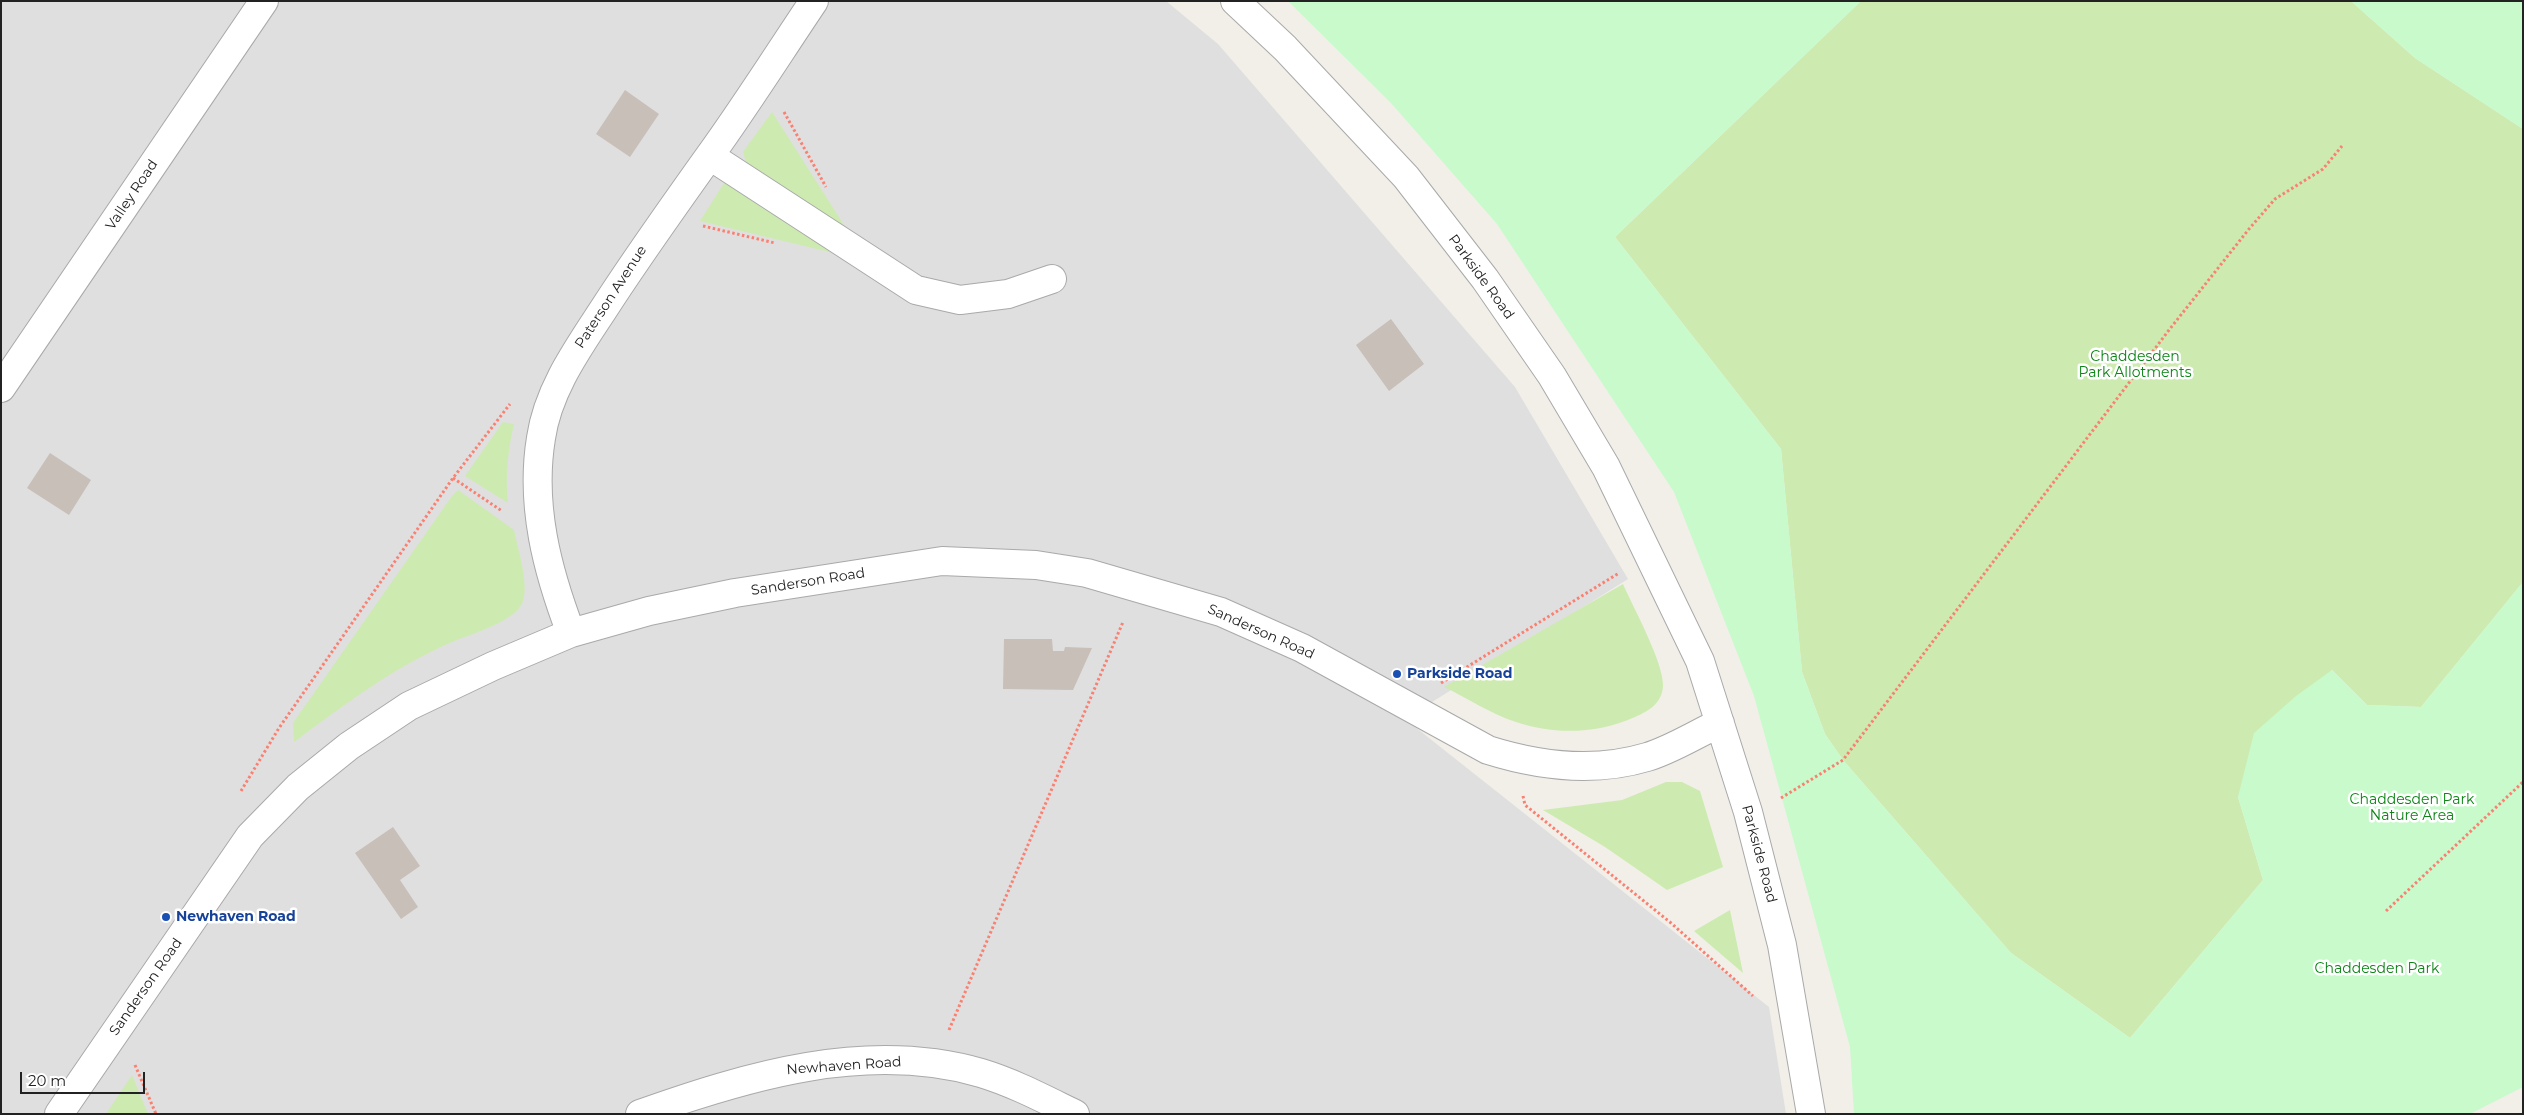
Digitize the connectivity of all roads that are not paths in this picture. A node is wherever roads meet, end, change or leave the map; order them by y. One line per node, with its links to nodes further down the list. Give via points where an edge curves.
1 (264, 1): 6 (street, Valley Road)
2 (814, 1): 4 (street, Paterson Avenue)
3 (1235, 1): 8 (street, Parkside Road, via 1285,48 1406,177 1484,279 1552,376 1606,467 1649,554 1700,661)
4 (710, 156): 5 (street, via 916,290 960,300 1008,294); 7 (street, Paterson Avenue, via 665,216 569,361 547,412 541,438 537,505 556,594)
5 (1052, 279)
6 (1, 388)
7 (571, 633): 8 (street, Sanderson Road, via 649,611 735,593 942,562 1036,564 1138,586 1230,616 1302,648 1488,750 1516,759 1551,765 1603,766 1648,757); 9 (street, Sanderson Road, via 409,706 349,746 298,787 250,836)
8 (1720, 723): 12 (street, Parkside Road, via 1748,812 1782,945)
9 (59, 1114)
10 (640, 1114): 11 (street, Newhaven Road, via 701,1092 778,1071 876,1061 935,1064 1002,1080)
11 (1075, 1114)
12 (1811, 1114)

